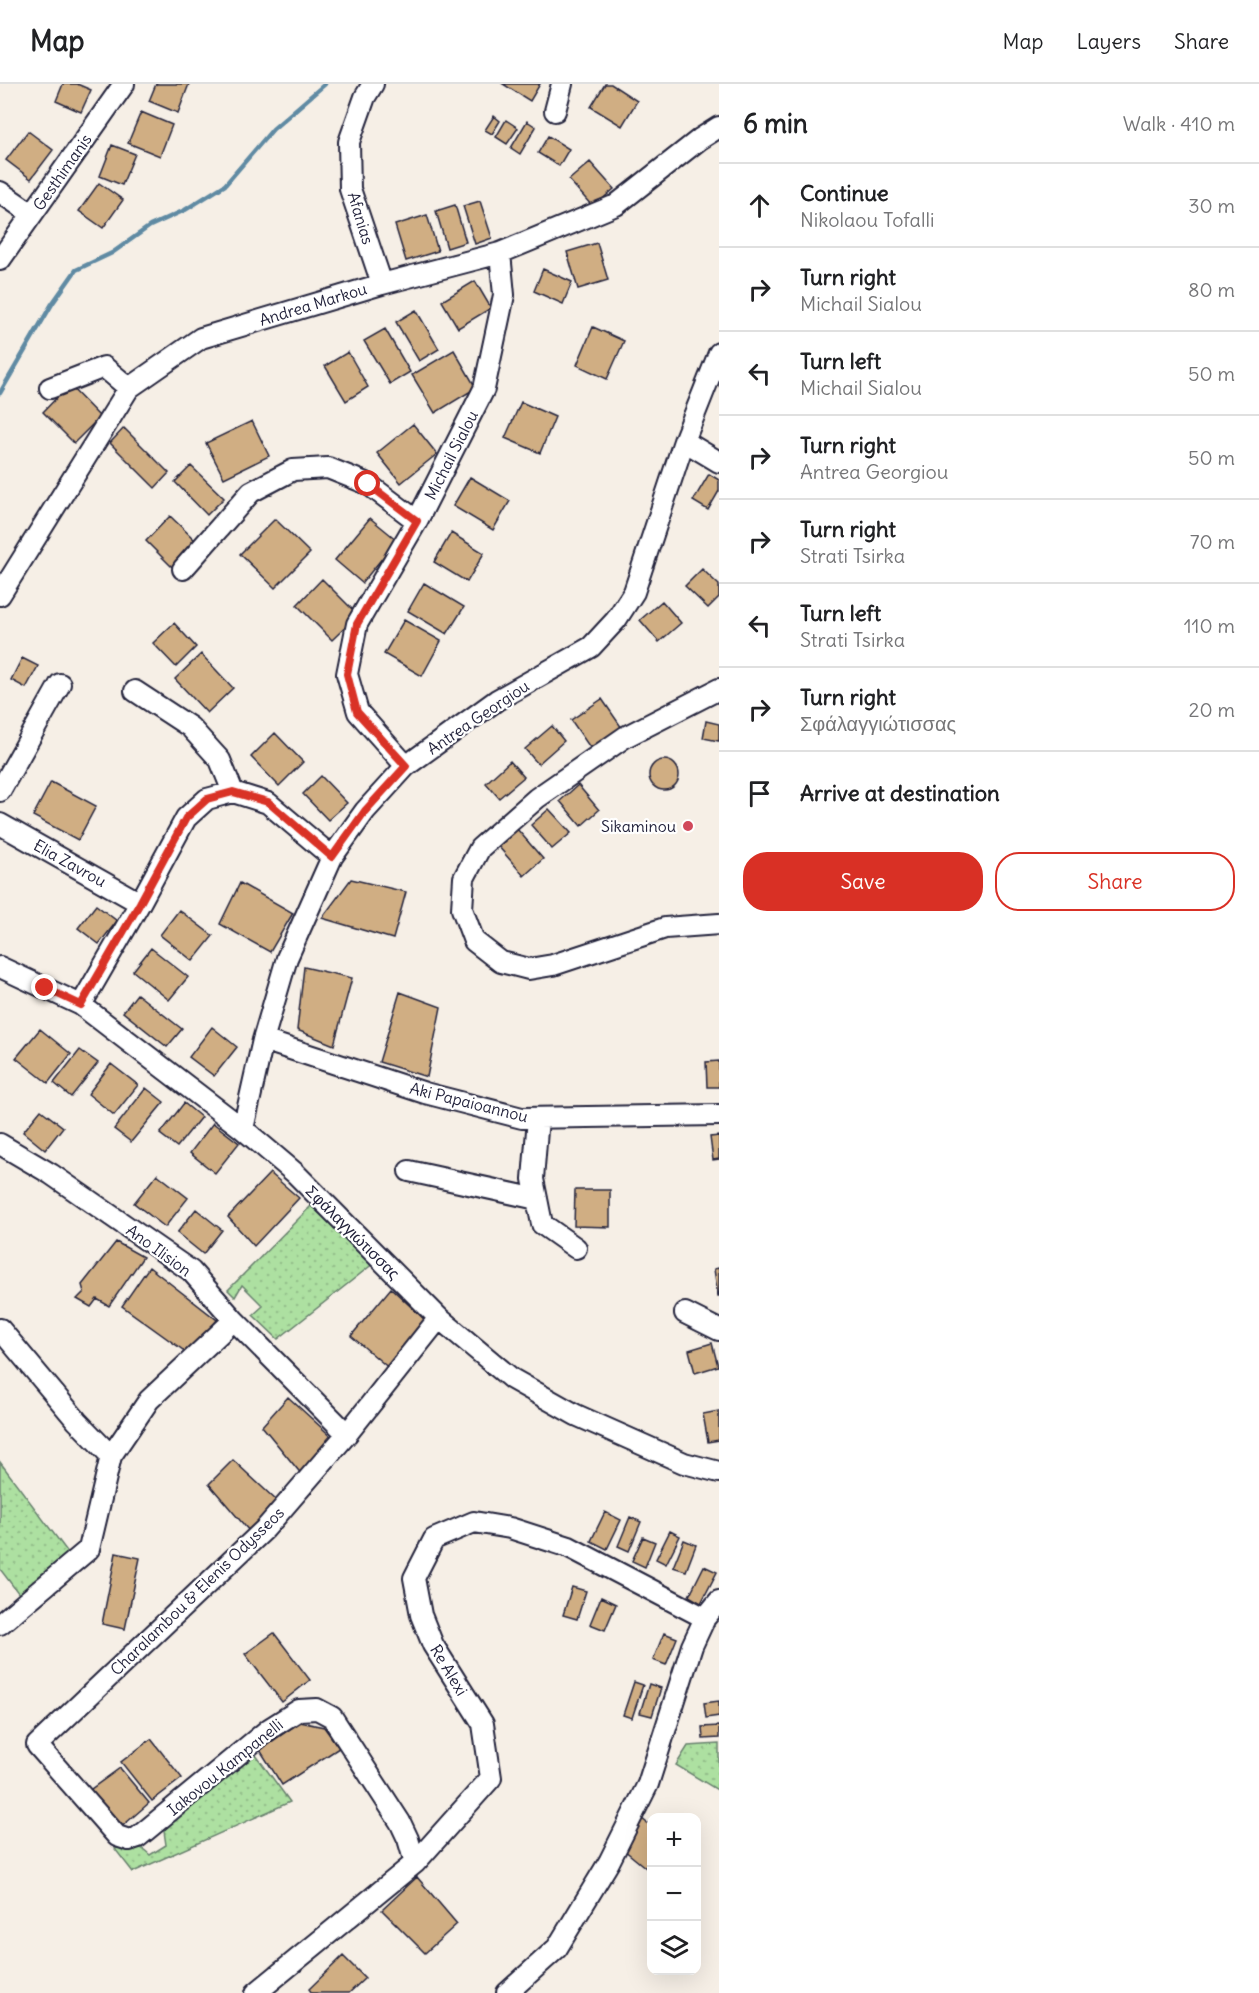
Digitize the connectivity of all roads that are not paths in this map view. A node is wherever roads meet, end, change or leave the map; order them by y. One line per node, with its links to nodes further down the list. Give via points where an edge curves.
1 (124, 84): 7 (street, Gesthimanis)
2 (373, 84): 10 (street, Afanias, via 349,142 350,189)
3 (562, 84): 4 (street)
4 (555, 111)
5 (719, 128): 8 (street, Andrea Markou, via 616,205)
6 (0, 192): 7 (street)
7 (32, 214): 9 (street, Gesthimanis)
8 (500, 253): 10 (street, Andrea Markou); 16 (street, Michail Sialou, via 504,295 484,389)
9 (0, 260)
10 (382, 284): 13 (street, Andrea Markou, via 201,338)
11 (719, 353): 14 (street, Antrea Georgiou)
12 (50, 388): 13 (street, via 104,367)
13 (129, 388): 18 (street, Andrea Markou)
14 (684, 441): 15 (street); 22 (street, Antrea Georgiou, via 634,592 616,620 591,646 497,700)
15 (719, 462)
16 (417, 521): 17 (street, via 368,484 328,468 294,470 251,492); 22 (street, Michail Sialou, via 357,624 347,674 357,712)
17 (183, 569)
18 (0, 595)
19 (60, 684): 23 (street)
20 (719, 689): 28 (street, via 625,737 537,798 480,848 464,878 462,909 474,941 501,962 529,969 553,965 665,928)
21 (135, 691): 24 (street, via 190,727 220,760)
22 (406, 766): 26 (street, Antrea Georgiou, via 365,811)
23 (0, 791)
24 (233, 792): 26 (street, via 268,802); 27 (street, via 207,799 186,818)
25 (0, 824): 27 (street, Elia Zavrou)
26 (332, 857): 31 (street, Antrea Georgiou, via 286,958)
27 (140, 903): 30 (street)
28 (719, 924)
29 (0, 967): 30 (street, Σφάλαγγιώτισσας)
30 (81, 1005): 34 (street, Σφάλαγγιώτισσας)
31 (263, 1040): 33 (street, Aki Papaioannou, via 425,1093 522,1118); 34 (street, Antrea Georgiou)
32 (719, 1115): 33 (street, Aki Papaioannou)
33 (538, 1118): 37 (street, via 533,1179)
34 (243, 1129): 40 (street, Σφάλαγγιώτισσας, via 295,1173)
35 (0, 1144): 41 (street, Ano Ilision, via 51,1174 191,1271)
36 (409, 1171): 37 (street)
37 (537, 1199): 38 (street, via 542,1224)
38 (576, 1248)
39 (685, 1313): 43 (street)
40 (439, 1318): 44 (street, Charalambou & Elenis Odysseos); 46 (street, Σφάλαγγιώτισσας, via 512,1378 576,1415 684,1463)
41 (234, 1320): 44 (street, Ano Ilision); 45 (street, via 149,1400)
42 (0, 1329): 45 (street, via 76,1421)
43 (719, 1330)
44 (347, 1434): 50 (street, Charalambou & Elenis Odysseos, via 265,1529 37,1745 117,1836)
45 (111, 1456): 49 (street, via 89,1549)
46 (719, 1472)
47 (719, 1601): 48 (street)
48 (705, 1618): 51 (street, Re Alexi, via 569,1547 510,1528 474,1522 434,1539 414,1578 421,1615 433,1645 483,1724 492,1778); 53 (street, via 643,1794 609,1862 557,1948)
49 (0, 1623)
50 (134, 1840): 51 (street, Iakovou Kampanelli, via 269,1729 298,1710 317,1709 332,1717 400,1822)
51 (415, 1863): 52 (street, Re Alexi)
52 (256, 1993)
53 (507, 1993)

